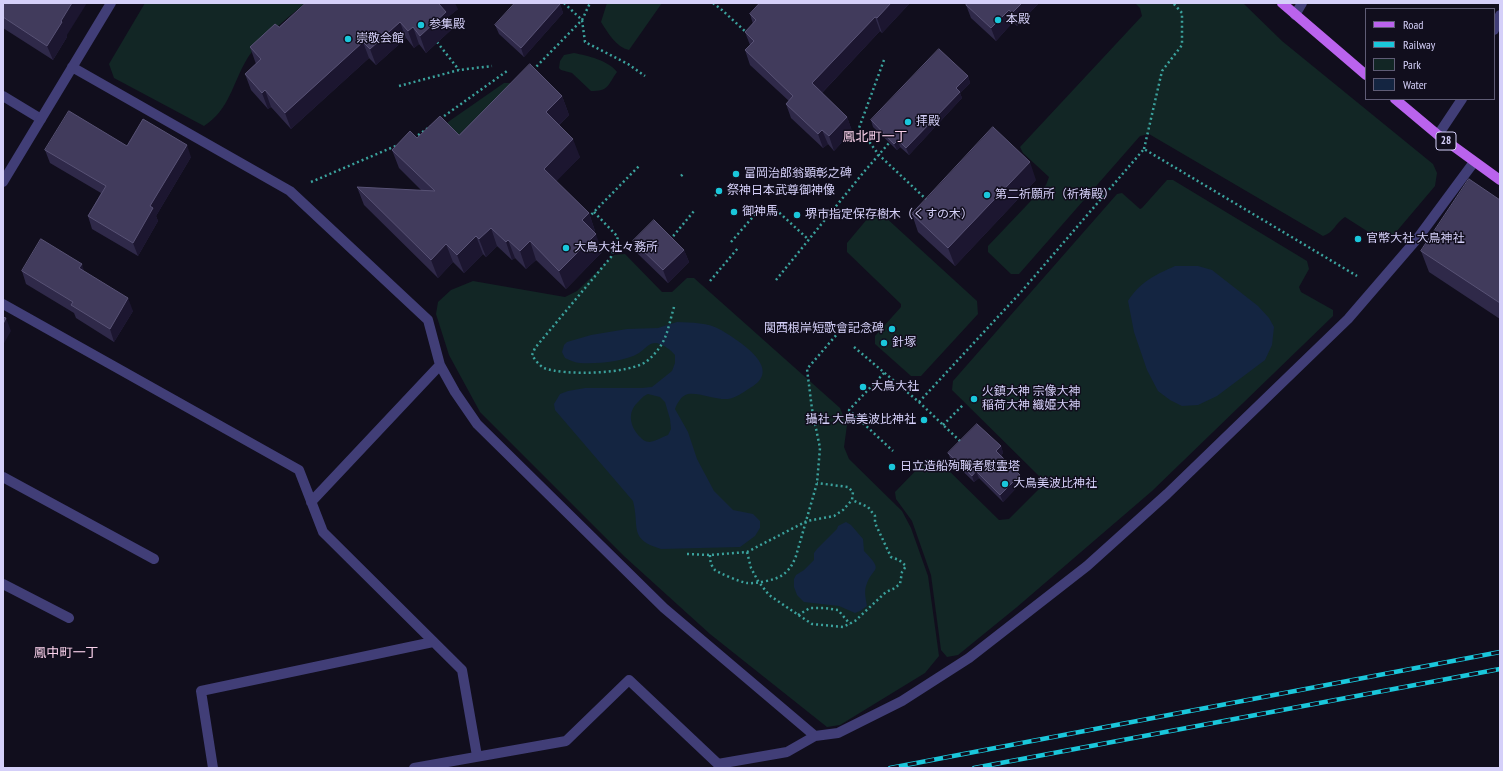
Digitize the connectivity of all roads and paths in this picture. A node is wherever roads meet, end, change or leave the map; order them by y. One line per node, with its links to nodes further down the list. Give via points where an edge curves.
1 (111, 3): 16 (street)
2 (564, 3): 10 (path)
3 (590, 3): 10 (path)
4 (713, 3): 12 (path)
5 (1172, 3): 31 (path, via 1182,13 1182,45 1162,71)
6 (1282, 3): 8 (main road)
7 (1302, 3): 8 (street)
8 (1295, 15): 20 (main road)
9 (1500, 15): 11 (street)
10 (582, 20): 19 (path); 21 (path, via 585,42 628,64)
11 (1495, 28)
12 (750, 36)
13 (437, 42): 17 (path)
14 (884, 60): 32 (path, via 859,128)
15 (492, 66): 17 (path)
16 (72, 68): 26 (street); 37 (street)
17 (460, 70): 22 (path)
18 (508, 71): 28 (path)
19 (533, 71)
20 (1365, 74)
21 (645, 76)
22 (399, 86)
23 (3, 96): 26 (street)
24 (1396, 100): 27 (main road, 28)
25 (1461, 100): 27 (street)
26 (41, 120): 36 (street)
27 (1438, 135): 33 (main road, 28)
28 (412, 139)
29 (404, 142): 37 (path)
30 (889, 143): 32 (path)
31 (1144, 149): 50 (path); 57 (path, via 1021,292)
32 (879, 155): 39 (path); 44 (path)
33 (1474, 162): 35 (main road, 28); 50 (street, via 1417,239)
34 (640, 166): 42 (path)
35 (1500, 180)
36 (3, 182)
37 (290, 190): 55 (street, via 428,320)
38 (772, 206): 44 (path)
39 (933, 206)
40 (694, 211): 45 (path)
41 (758, 211): 46 (path)
42 (594, 212): 43 (path); 52 (path, via 618,237 611,257 534,348 532,355 536,362 544,368 561,371 596,373 626,370 645,362 661,348)
43 (585, 222)
44 (809, 240): 48 (path)
45 (668, 242)
46 (731, 242)
47 (738, 248): 49 (path)
48 (776, 280)
49 (710, 281)
50 (1375, 287): 77 (street, via 1342,324 1167,494 1087,566 969,658 902,701 838,733)
51 (3, 304): 65 (street, via 299,470)
52 (674, 307)
53 (838, 333): 63 (path, via 807,369 820,448)
54 (854, 347): 56 (path)
55 (440, 365): 65 (street); 77 (street, via 477,424 664,608)
56 (884, 373): 57 (path); 61 (path, via 849,410)
57 (918, 402): 59 (path)
58 (963, 405): 59 (path)
59 (944, 425): 60 (path)
60 (964, 446)
61 (893, 452)
62 (3, 477): 70 (street)
63 (817, 483): 64 (path, via 848,488 853,492); 66 (path)
64 (852, 500): 66 (path, via 834,516); 75 (path, via 868,507 875,516 875,524 890,557 900,560 906,566 900,584 886,592)
65 (311, 502): 76 (street, via 323,532)
66 (807, 521): 67 (path); 71 (path, via 792,567 780,576)
67 (747, 552): 69 (path); 71 (path)
68 (687, 554): 69 (path)
69 (710, 555): 71 (path, via 710,562 715,570 747,583)
70 (154, 559)
71 (758, 581): 73 (path, via 770,595)
72 (3, 584): 74 (street)
73 (798, 615): 75 (path, via 812,624 843,627); 75 (path, via 810,608 838,610)
74 (69, 618)
75 (850, 624)
76 (434, 642): 78 (street, via 462,670); 79 (street, via 201,691)
77 (815, 736): 78 (street, via 787,752 718,764 629,680 566,741)
78 (476, 756): 80 (street)
79 (213, 768)
80 (414, 768)

